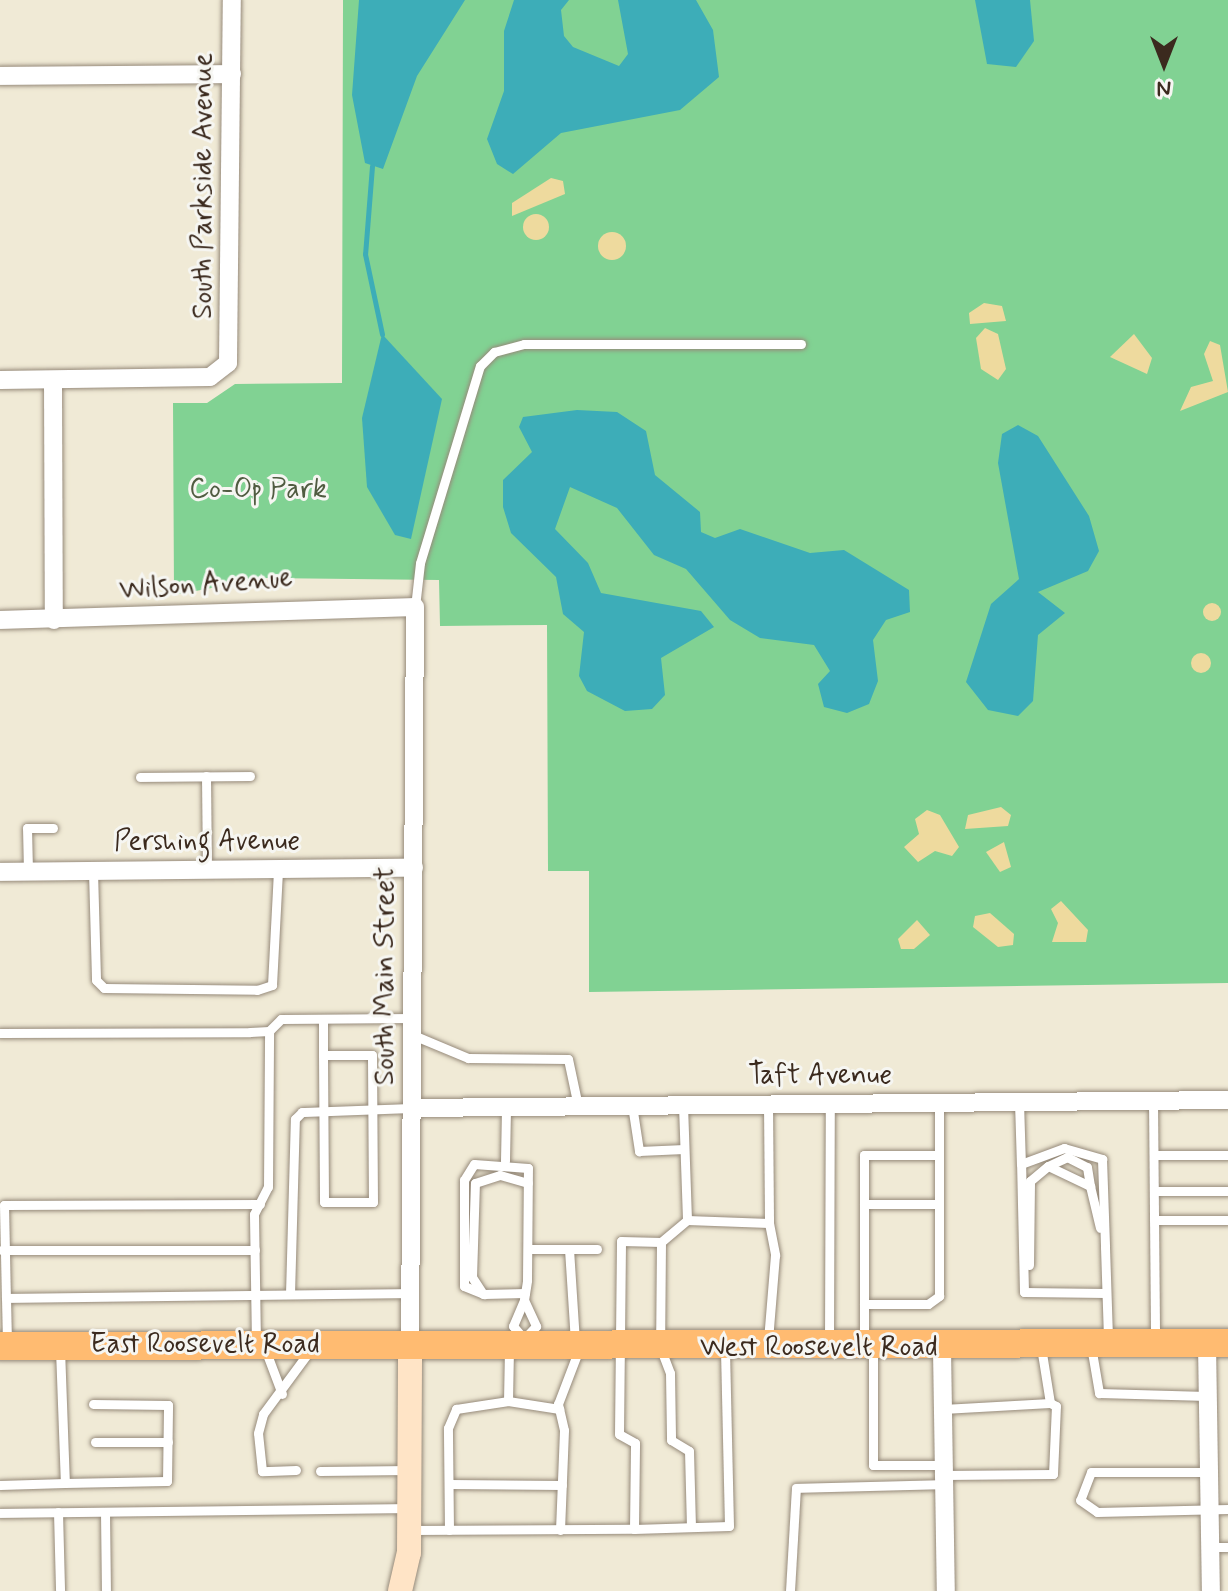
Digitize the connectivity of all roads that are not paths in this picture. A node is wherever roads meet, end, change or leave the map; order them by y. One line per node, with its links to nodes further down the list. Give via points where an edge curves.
1 (232, 0): 2 (street, South Parkside Avenue)
2 (232, 74): 3 (street); 6 (street, South Parkside Avenue, via 231,347 223,370 200,378)
3 (0, 76)
4 (801, 344): 7 (lane, via 524,344 494,352 480,366 420,563)
5 (0, 380): 6 (street)
6 (53, 380): 9 (street)
7 (415, 607): 9 (street, Wilson Avenue, via 263,606 181,619); 14 (street, South Main Street)
8 (0, 620): 9 (street, Wilson Avenue)
9 (54, 620)
10 (206, 776): 11 (lane); 12 (lane); 16 (lane)
11 (250, 776)
12 (140, 777)
13 (53, 828): 17 (lane, via 27,828)
14 (414, 868): 15 (street, Pershing Avenue); 21 (street, South Main Street)
15 (278, 869): 16 (street, Pershing Avenue); 18 (lane, via 272,985 257,990 104,988 96,980)
16 (207, 870): 18 (street, Pershing Avenue)
17 (28, 871): 18 (street, Pershing Avenue); 19 (street, Pershing Avenue)
18 (93, 871)
19 (0, 872)
20 (323, 1019): 21 (lane); 22 (lane, via 281,1019); 24 (lane)
21 (413, 1027): 33 (lane, via 468,1058 568,1059); 35 (street, South Main Street)
22 (269, 1031): 23 (lane); 49 (lane, via 272,1121 268,1187)
23 (0, 1033)
24 (323, 1055): 36 (lane, via 372,1055); 37 (lane)
25 (1153, 1100): 26 (street, Taft Avenue); 27 (street, Taft Avenue); 40 (lane)
26 (1228, 1100)
27 (1019, 1102): 28 (street, Taft Avenue); 43 (lane)
28 (939, 1103): 30 (street, Taft Avenue); 39 (lane)
29 (768, 1104): 30 (street, Taft Avenue); 32 (street, Taft Avenue); 56 (lane)
30 (830, 1104): 88 (lane)
31 (632, 1105): 32 (street, Taft Avenue); 33 (street, Taft Avenue); 38 (lane, via 639,1151)
32 (683, 1105): 38 (lane)
33 (578, 1106): 34 (street, Taft Avenue)
34 (506, 1107): 35 (street, Taft Avenue); 42 (lane)
35 (413, 1108): 36 (lane); 66 (street, South Main Street)
36 (373, 1109): 37 (lane); 37 (lane, via 373,1202 324,1202)
37 (323, 1111): 68 (lane, via 302,1112 291,1128)
38 (684, 1149): 53 (lane)
39 (939, 1155): 50 (lane, via 864,1155); 51 (lane)
40 (1154, 1155): 41 (lane); 47 (lane)
41 (1228, 1155)
42 (505, 1161): 45 (lane, via 528,1168); 69 (lane, via 474,1164 464,1180 464,1286)
43 (1021, 1164): 58 (lane, via 1064,1148 1102,1159); 64 (lane)
44 (1048, 1166): 46 (lane); 46 (lane, via 1067,1157 1087,1167); 64 (lane, via 1030,1181)
45 (528, 1183): 59 (lane); 69 (lane, via 500,1175 475,1183 472,1277)
46 (1090, 1186): 58 (lane)
47 (1154, 1191): 48 (lane); 54 (lane)
48 (1228, 1191)
49 (260, 1204): 52 (lane); 63 (lane)
50 (864, 1204): 51 (lane); 72 (lane)
51 (939, 1204): 72 (lane, via 936,1302)
52 (2, 1205): 62 (lane)
53 (687, 1220): 56 (lane); 57 (lane)
54 (1154, 1220): 55 (lane); 79 (lane)
55 (1228, 1220)
56 (769, 1223): 87 (lane, via 775,1255)
57 (661, 1242): 83 (lane, via 621,1241); 84 (lane)
58 (1105, 1247): 67 (lane)
59 (528, 1249): 60 (lane); 70 (lane)
60 (569, 1249): 61 (lane); 81 (lane)
61 (597, 1249)
62 (2, 1250): 63 (lane); 71 (lane)
63 (255, 1250): 65 (lane)
64 (1024, 1292): 67 (lane)
65 (256, 1293): 68 (lane); 71 (lane); 74 (lane)
66 (411, 1293): 68 (lane); 78 (street, South Main Street)
67 (1106, 1293): 82 (lane)
68 (290, 1294)
69 (484, 1294): 70 (lane)
70 (524, 1296): 73 (lane, via 513,1326); 73 (lane, via 536,1326)
71 (6, 1298): 80 (lane)
72 (864, 1304): 89 (lane)
73 (519, 1343): 78 (main road, West Roosevelt Road); 81 (main road, West Roosevelt Road); 93 (lane)
74 (260, 1344): 75 (main road, East Roosevelt Road); 77 (main road, East Roosevelt Road); 91 (lane)
75 (314, 1344): 78 (main road, East Roosevelt Road); 91 (lane)
76 (1217, 1344): 79 (main road, West Roosevelt Road); 92 (street)
77 (60, 1345): 80 (main road, East Roosevelt Road); 105 (lane)
78 (410, 1345): 101 (street)
79 (1155, 1345): 82 (main road, West Roosevelt Road)
80 (4, 1346)
81 (578, 1346): 83 (main road, West Roosevelt Road); 96 (lane)
82 (1100, 1346): 86 (main road, West Roosevelt Road); 92 (lane, via 1099,1393)
83 (621, 1347): 84 (main road, West Roosevelt Road); 115 (lane, via 619,1434 635,1443)
84 (660, 1347): 85 (main road, West Roosevelt Road); 114 (lane, via 670,1373 671,1440 689,1451)
85 (725, 1347): 87 (main road, West Roosevelt Road); 114 (lane, via 729,1526)
86 (1041, 1347): 90 (main road, West Roosevelt Road); 94 (lane)
87 (767, 1348): 88 (main road, West Roosevelt Road)
88 (829, 1348): 89 (main road, West Roosevelt Road)
89 (869, 1349): 90 (main road, West Roosevelt Road); 104 (lane, via 873,1465)
90 (942, 1349): 97 (street)
91 (282, 1394): 100 (lane, via 263,1414 262,1471)
92 (1207, 1396): 103 (street)
93 (508, 1401): 96 (lane); 106 (lane, via 456,1409 448,1428)
94 (1050, 1403): 97 (lane); 104 (lane, via 1056,1406 1053,1474)
95 (93, 1404): 99 (lane, via 168,1405)
96 (559, 1409): 108 (lane)
97 (943, 1409): 104 (street)
98 (95, 1442): 99 (lane)
99 (168, 1442): 105 (lane, via 167,1481)
100 (296, 1470)
101 (409, 1470): 102 (lane); 113 (street)
102 (320, 1471)
103 (1209, 1472): 109 (street); 109 (lane, via 1091,1472 1080,1500 1097,1512)
104 (944, 1475): 122 (lane, via 806,1484 792,1497); 123 (street)
105 (65, 1483): 107 (lane)
106 (449, 1484): 108 (lane); 116 (lane)
107 (0, 1485)
108 (562, 1485): 117 (lane)
109 (1219, 1510): 118 (street)
110 (58, 1512): 111 (lane); 112 (lane); 119 (lane)
111 (105, 1512): 113 (lane); 120 (lane)
112 (0, 1513)
113 (409, 1519): 116 (lane); 121 (street)
114 (691, 1527): 115 (lane)
115 (634, 1529): 117 (lane)
116 (449, 1530): 117 (lane)
117 (560, 1530)
118 (1219, 1547): 124 (street)
119 (60, 1591)
120 (106, 1591)
121 (400, 1591)
122 (790, 1591)
123 (946, 1591)
124 (1211, 1591)

